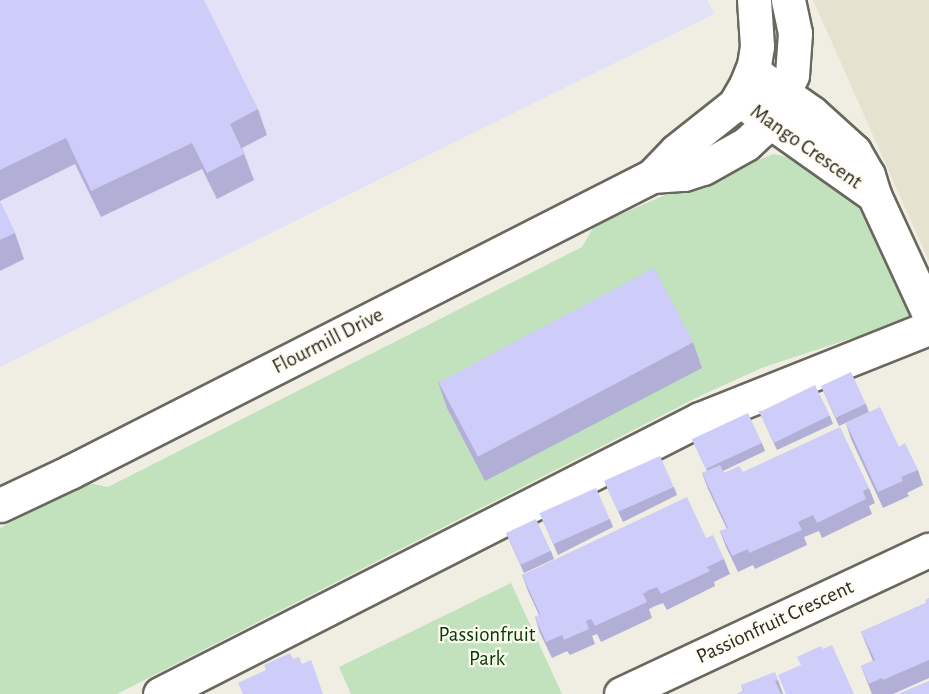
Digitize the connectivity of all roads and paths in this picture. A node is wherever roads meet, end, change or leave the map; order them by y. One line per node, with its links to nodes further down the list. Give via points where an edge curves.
1 (754, 0): 3 (street, via 757,46)
2 (788, 0): 4 (street, via 795,54 792,75)
3 (745, 85): 4 (street, Mango Crescent); 5 (street, Flourmill Drive, via 718,120 676,151)
4 (776, 107): 5 (street, Flourmill Drive, via 746,144 703,168); 6 (street, Mango Crescent, via 812,114 854,151)
5 (652, 176): 8 (street, Flourmill Drive)
6 (929, 314)
7 (929, 328): 10 (street, via 700,419)
8 (1, 505)
9 (929, 550): 11 (street, Passionfruit Crescent)
10 (160, 694)
11 (621, 694)

